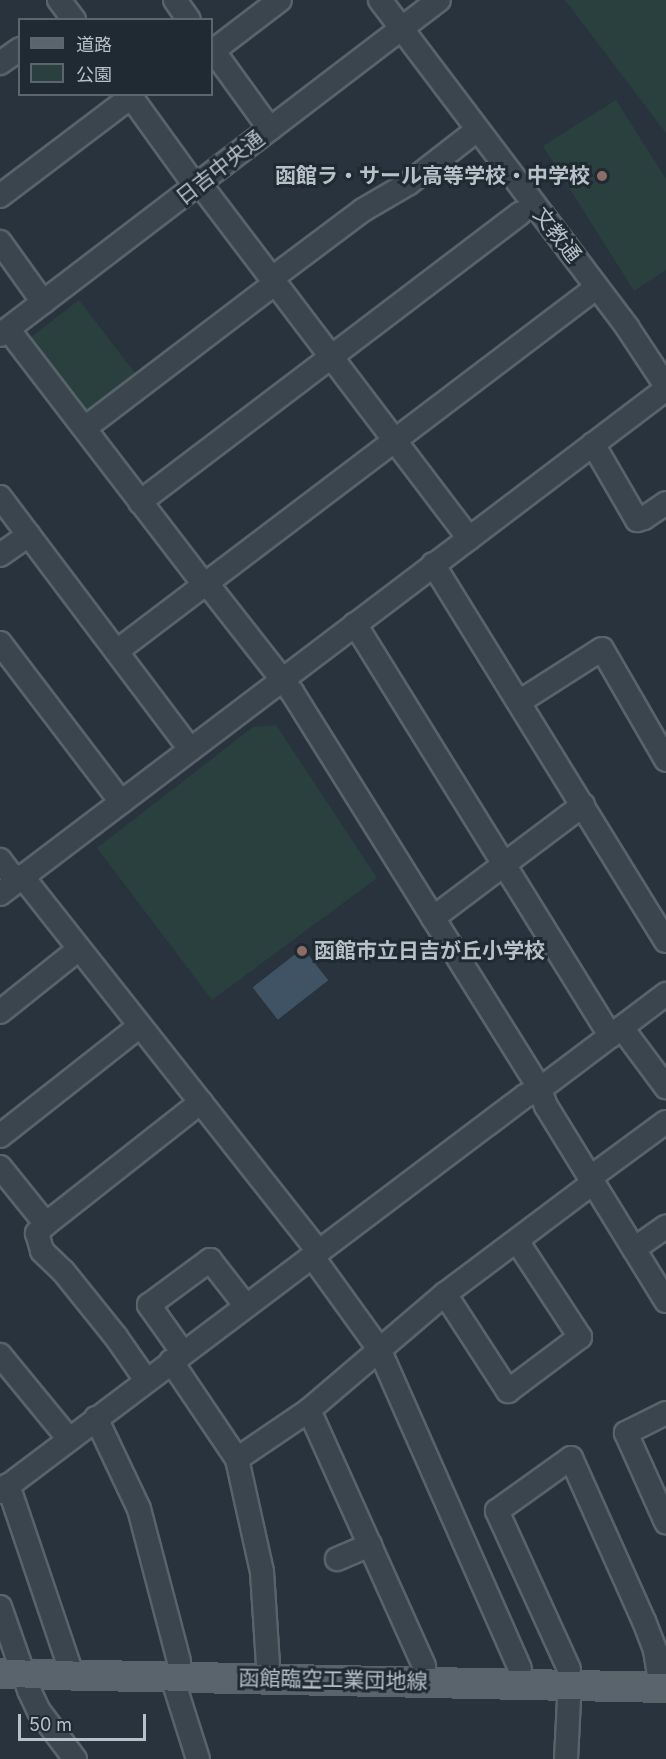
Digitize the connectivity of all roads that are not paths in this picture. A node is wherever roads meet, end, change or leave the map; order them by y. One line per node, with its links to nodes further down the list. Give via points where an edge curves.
1 (175, 0): 5 (street)
2 (280, 0): 7 (street)
3 (380, 0): 6 (street, 文教通)
4 (439, 0): 6 (street, 日吉中央通)
5 (188, 18)
6 (400, 29): 12 (street, 日吉中央通); 13 (street, 文教通)
7 (213, 49)
8 (18, 50): 10 (street)
9 (213, 51): 12 (street)
10 (0, 63)
11 (130, 96): 14 (street); 15 (street)
12 (270, 129): 14 (street, 日吉中央通)
13 (477, 130): 18 (street, via 409,183 363,210); 19 (street, 文教通)
14 (198, 185): 18 (street); 20 (street, 日吉中央通)
15 (0, 196)
16 (520, 214): 22 (street)
17 (0, 242): 20 (street)
18 (273, 281): 22 (street); 24 (street)
19 (597, 287): 23 (street, 文教通); 25 (street)
20 (43, 302): 21 (street, 日吉中央通)
21 (4, 332): 24 (street)
22 (331, 357): 25 (street); 28 (street)
23 (666, 388): 26 (street)
24 (85, 428): 28 (street)
25 (394, 441): 31 (street); 34 (street)
26 (593, 444): 29 (street, via 637,520); 31 (street)
27 (0, 497): 30 (street)
28 (140, 502): 34 (street)
29 (666, 502)
30 (29, 535): 32 (street); 36 (street)
31 (469, 538): 33 (street)
32 (0, 555)
33 (433, 564): 35 (street); 39 (street)
34 (206, 584): 36 (street); 38 (street)
35 (355, 624): 38 (street); 45 (street)
36 (117, 651): 40 (street)
37 (4, 655): 42 (street)
38 (281, 680): 40 (street); 47 (street)
39 (519, 702): 41 (street, via 602,650); 43 (street)
40 (190, 749): 42 (street)
41 (666, 760)
42 (121, 802): 46 (street)
43 (583, 805): 45 (street); 48 (street)
44 (0, 860): 46 (street)
45 (504, 865): 47 (street); 53 (street)
46 (13, 884): 49 (street)
47 (433, 918): 55 (street)
48 (666, 940)
49 (79, 949): 51 (street); 52 (street)
50 (666, 994): 53 (street)
51 (0, 1012)
52 (140, 1026): 56 (street); 58 (street)
53 (616, 1032): 54 (street); 55 (street)
54 (666, 1087)
55 (540, 1089): 60 (street, via 546,1106); 65 (street, via 525,1096)
56 (201, 1102): 61 (street); 65 (street)
57 (666, 1122): 60 (street)
58 (0, 1136)
59 (3, 1176): 61 (street)
60 (593, 1180): 63 (street); 64 (street)
61 (46, 1224): 72 (street, via 37,1233 42,1251 63,1271)
62 (666, 1227): 64 (street)
63 (517, 1241): 66 (street); 66 (street, via 580,1337 508,1391)
64 (634, 1249): 67 (street)
65 (315, 1253): 68 (street); 69 (street)
66 (445, 1294): 69 (street)
67 (666, 1301)
68 (246, 1306): 71 (street); 71 (street, via 210,1260 149,1305)
69 (379, 1349): 73 (street); 85 (street)
70 (0, 1355): 76 (street)
71 (177, 1357): 72 (street); 77 (street)
72 (146, 1380): 75 (street)
73 (309, 1410): 77 (street); 80 (street)
74 (666, 1413): 79 (street, via 626,1433)
75 (96, 1418): 76 (street); 86 (street, via 139,1509)
76 (69, 1439): 78 (street)
77 (237, 1459): 83 (street, via 262,1572)
78 (4, 1488): 89 (street)
79 (666, 1522)
80 (370, 1545): 81 (street); 84 (street)
81 (337, 1559)
82 (0, 1607): 88 (street)
83 (268, 1664)
84 (424, 1666)
85 (520, 1668)
86 (176, 1669): 89 (main road, 函館臨空工業団地線); 90 (main road, 函館臨空工業団地線); 93 (street)
87 (569, 1669): 90 (street, via 497,1511 572,1458 645,1621)
88 (12, 1673): 89 (main road, 函館臨空工業団地線); 92 (street)
89 (72, 1674)
90 (662, 1678)
91 (569, 1700): 94 (street)
92 (75, 1759)
93 (198, 1759)
94 (566, 1759)

